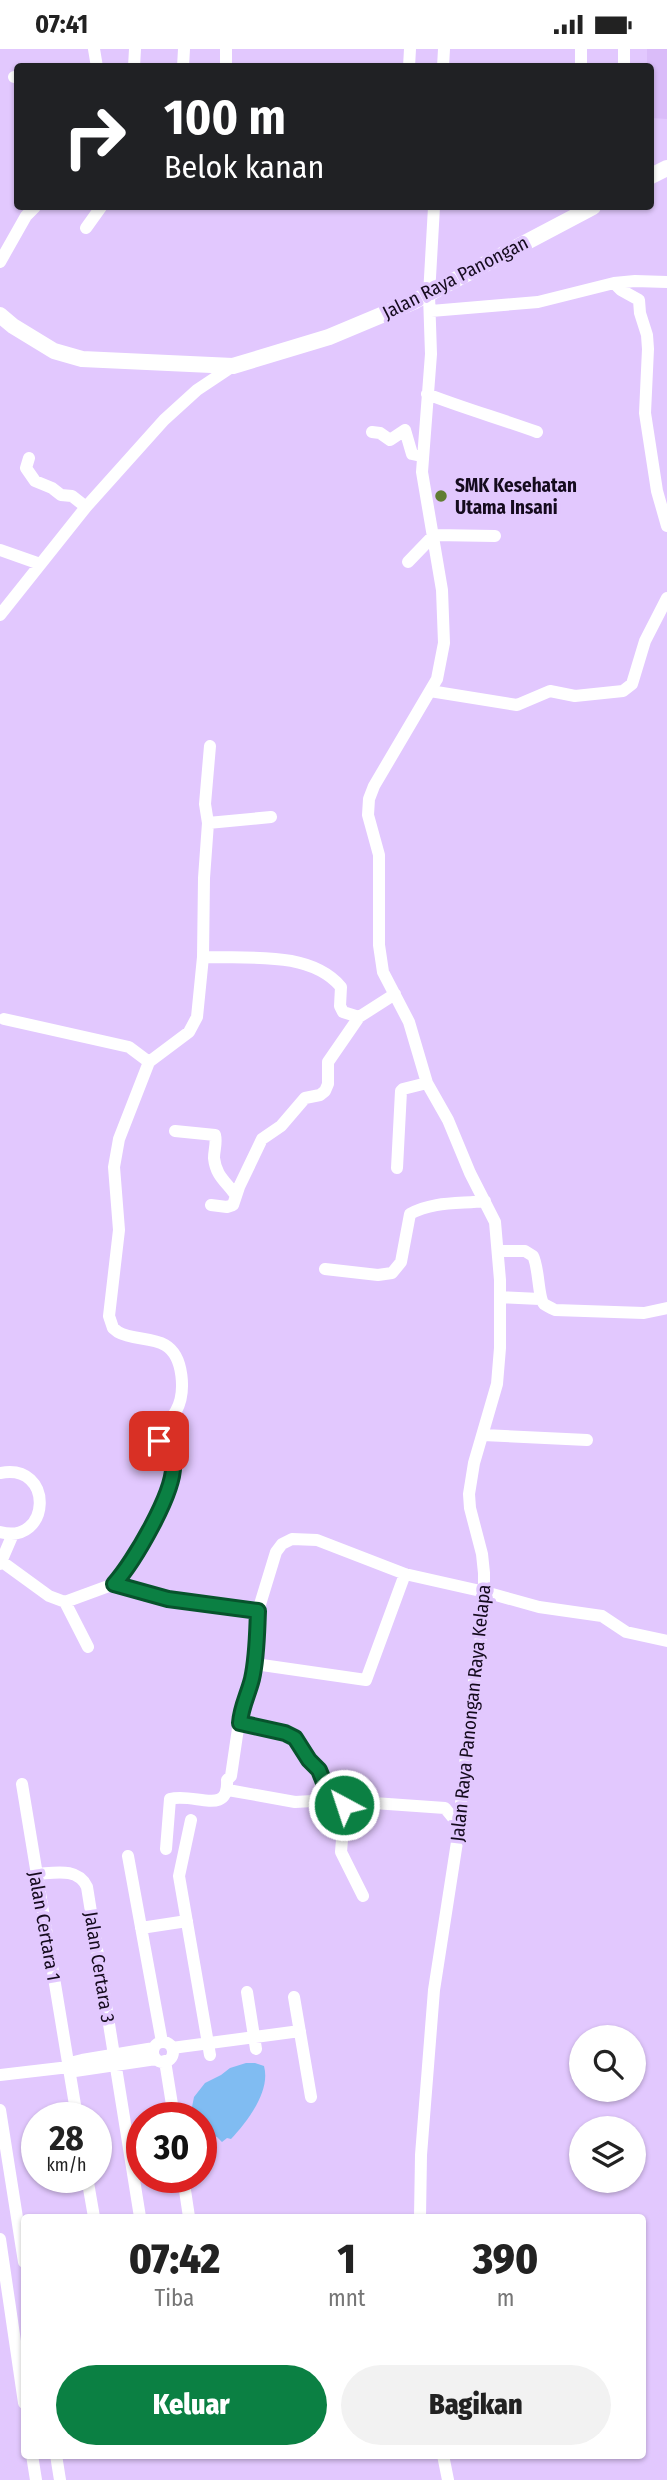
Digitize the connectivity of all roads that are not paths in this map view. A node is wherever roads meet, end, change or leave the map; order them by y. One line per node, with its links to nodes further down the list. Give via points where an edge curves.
1 (33, 210): 6 (street)
2 (99, 210): 5 (street)
3 (434, 210): 9 (street, Jalan Raya Panongan Raya Kelapa)
4 (588, 210): 9 (main road, Jalan Raya Panongan)
5 (86, 228)
6 (0, 262)
7 (667, 282): 8 (street)
8 (614, 283): 9 (street, via 538,302); 21 (street, via 639,300 647,335 645,413)
9 (430, 303): 13 (main road, Jalan Raya Panongan); 15 (street, Jalan Raya Panongan Raya Kelapa)
10 (6, 320): 11 (main road); 12 (main road, Jalan Raya Panongan, via 54,351 82,359)
11 (0, 337)
12 (206, 365): 13 (main road, Jalan Raya Panongan); 14 (street)
13 (233, 366): 14 (street, Jalan Raya Panongan)
14 (211, 381): 20 (street, Jalan Raya Panongan, via 178,405)
15 (427, 394): 17 (street); 18 (street, Jalan Raya Panongan Raya Kelapa)
16 (372, 432): 18 (street, via 390,440 405,430 412,454)
17 (537, 432)
18 (421, 456): 22 (street, Jalan Raya Panongan Raya Kelapa)
19 (29, 458): 20 (street, via 26,468 31,478)
20 (86, 507): 26 (street, Jalan Raya Panongan)
21 (667, 526)
22 (434, 535): 23 (street); 25 (street); 29 (street, Jalan Raya Panongan Raya Kelapa, via 444,643)
23 (495, 536)
24 (0, 550): 26 (street)
25 (408, 562)
26 (40, 564): 28 (street, Jalan Raya Panongan)
27 (667, 598): 29 (street, via 645,641 632,684 623,691 575,696 550,691 512,705)
28 (0, 615)
29 (430, 691): 34 (street, Jalan Raya Panongan Raya Kelapa, via 398,741 369,800 368,815 379,855 380,959)
30 (211, 746): 32 (street, via 205,804)
31 (271, 817): 32 (street)
32 (208, 823): 33 (street)
33 (203, 957): 35 (street, via 312,966 341,987 342,1012); 37 (street, via 193,1026)
34 (395, 994): 35 (street); 38 (street, Jalan Raya Panongan Raya Kelapa, via 413,1031)
35 (359, 1017): 41 (street, via 328,1062 326,1089 305,1098 281,1126 262,1139)
36 (4, 1019): 37 (street, via 128,1047)
37 (149, 1062): 55 (street, via 116,1153 119,1230 109,1316 118,1332 170,1349 180,1369 181,1387 177,1410 155,1434 171,1456 170,1486 133,1559)
38 (427, 1083): 40 (street, via 401,1091); 42 (street, Jalan Raya Panongan Raya Kelapa)
39 (175, 1131): 41 (street, via 215,1135 218,1170)
40 (397, 1168)
41 (236, 1196): 43 (street, via 231,1206)
42 (485, 1201): 44 (street, Jalan Raya Panongan Raya Kelapa, via 495,1222); 45 (street, via 410,1214 401,1262 392,1273)
43 (211, 1205)
44 (499, 1251): 46 (street, Jalan Raya Panongan Raya Kelapa); 47 (street, via 525,1251 533,1256)
45 (325, 1269)
46 (500, 1297): 47 (street); 49 (street, Jalan Raya Panongan Raya Kelapa, via 499,1372)
47 (540, 1299): 48 (street, via 555,1310 635,1313)
48 (667, 1308)
49 (484, 1435): 50 (street); 56 (street, Jalan Raya Panongan Raya Kelapa, via 471,1479 470,1508 482,1553)
50 (587, 1440)
51 (0, 1472): 52 (street, via 26,1476 40,1498 34,1522 21,1532)
52 (6, 1533): 53 (street)
53 (1, 1562): 57 (street)
54 (405, 1574): 56 (street); 58 (street, via 317,1540 292,1539 276,1552); 61 (street, via 366,1680)
55 (114, 1584): 57 (street); 58 (street, via 168,1599)
56 (485, 1592): 59 (street, via 539,1607 602,1616 634,1635); 67 (street, Jalan Raya Panongan Raya Kelapa)
57 (65, 1602): 60 (street)
58 (258, 1611): 61 (street)
59 (667, 1641)
60 (88, 1647)
61 (255, 1664): 62 (street)
62 (240, 1723): 64 (street); 65 (street, via 295,1738)
63 (22, 1784): 70 (street, Jalan Certara 1)
64 (228, 1790): 65 (street, via 295,1803); 68 (street, via 220,1801 171,1798)
65 (337, 1801): 67 (street, via 445,1808); 71 (street, via 344,1815 341,1852)
66 (191, 1820): 72 (street, via 179,1876)
67 (458, 1824): 92 (street, Jalan Raya Panongan Raya Kelapa, via 435,1990)
68 (166, 1849)
69 (128, 1856): 73 (street)
70 (37, 1874): 80 (street, Jalan Certara 3, via 71,1873 87,1887); 81 (street, Jalan Certara 1)
71 (363, 1896)
72 (187, 1921): 73 (street); 78 (street)
73 (141, 1928): 79 (street)
74 (247, 1992): 77 (street)
75 (294, 1997): 76 (street)
76 (300, 2031): 77 (street); 83 (street)
77 (255, 2043): 78 (street)
78 (209, 2049): 79 (street)
79 (162, 2052): 80 (street); 85 (street)
80 (115, 2060): 81 (street, via 75,2071); 90 (street, Jalan Certara 3)
81 (69, 2067): 82 (street); 84 (street, Jalan Certara 1)
82 (0, 2075)
83 (311, 2097)
84 (75, 2102)
85 (171, 2102)
86 (0, 2110): 94 (street)
87 (90, 2193): 89 (street)
88 (186, 2193): 91 (street)
89 (93, 2214)
90 (140, 2214)
91 (189, 2214)
92 (420, 2214)
93 (0, 2239): 95 (street)
94 (21, 2243)
95 (21, 2382)
96 (33, 2459): 99 (street)
97 (57, 2459): 100 (street)
98 (444, 2459): 101 (street)
99 (36, 2480)
100 (60, 2480)
101 (448, 2480)

